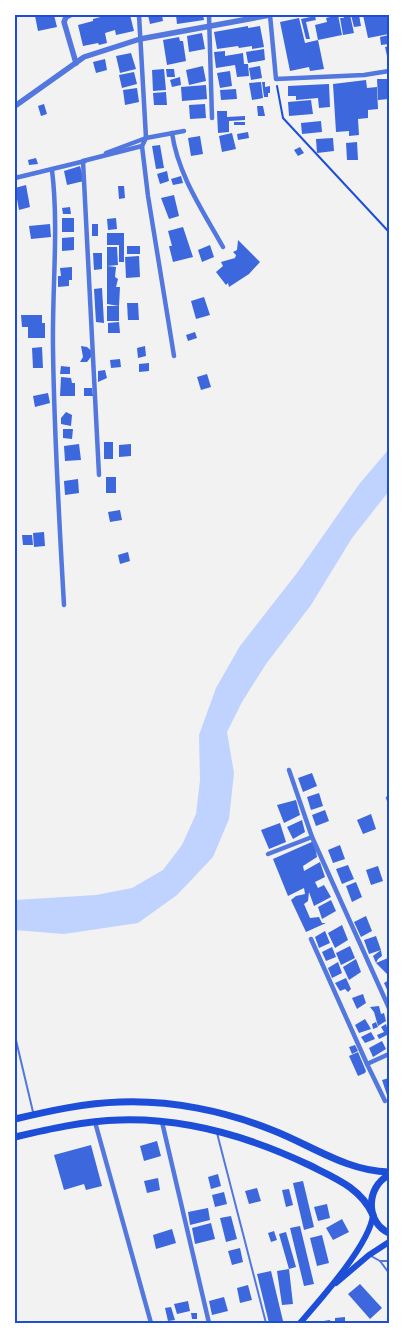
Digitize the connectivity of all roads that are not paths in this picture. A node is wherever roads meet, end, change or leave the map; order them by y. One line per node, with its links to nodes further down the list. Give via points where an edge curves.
1 (70, 15): 7 (street, via 64,22)
2 (139, 15): 6 (street)
3 (208, 15): 5 (street)
4 (270, 15): 5 (street); 8 (street, via 276,79)
5 (209, 25): 6 (street); 10 (street)
6 (140, 39): 7 (street, via 89,54); 13 (street)
7 (76, 63): 9 (street)
8 (389, 72)
9 (15, 106)
10 (212, 118)
11 (184, 131): 12 (street)
12 (172, 133): 13 (street); 18 (street, via 181,170)
13 (146, 138): 14 (street); 15 (street)
14 (142, 146): 15 (street); 19 (street)
15 (83, 162): 16 (street); 20 (street)
16 (52, 170): 17 (street); 21 (street, via 55,426)
17 (15, 178)
18 (223, 247)
19 (174, 356)
20 (99, 475)
21 (64, 605)
22 (289, 770): 23 (street)
23 (312, 837): 24 (street); 26 (street)
24 (268, 854)
25 (311, 940): 29 (street)
26 (389, 1008)
27 (15, 1036): 31 (lane)
28 (389, 1054): 29 (street)
29 (367, 1064): 30 (street)
30 (385, 1101)
31 (34, 1114): 32 (main road); 37 (main road, via 120,1102 197,1109 259,1125 351,1166)
32 (15, 1119)
33 (95, 1122): 34 (main road); 36 (main road); 46 (street)
34 (162, 1122): 35 (main road); 47 (street)
35 (217, 1131): 38 (main road, via 260,1144 332,1176 361,1196); 48 (lane)
36 (15, 1137)
37 (389, 1174): 38 (main road, via 372,1194)
38 (373, 1215): 39 (main road, via 378,1225); 45 (main road, via 368,1232)
39 (389, 1234)
40 (389, 1242): 41 (main road)
41 (369, 1255): 42 (lane); 45 (main road)
42 (380, 1261): 43 (lane); 44 (lane)
43 (389, 1261)
44 (389, 1273)
45 (326, 1292): 49 (main road)
46 (151, 1323)
47 (209, 1323)
48 (266, 1323)
49 (300, 1323)

